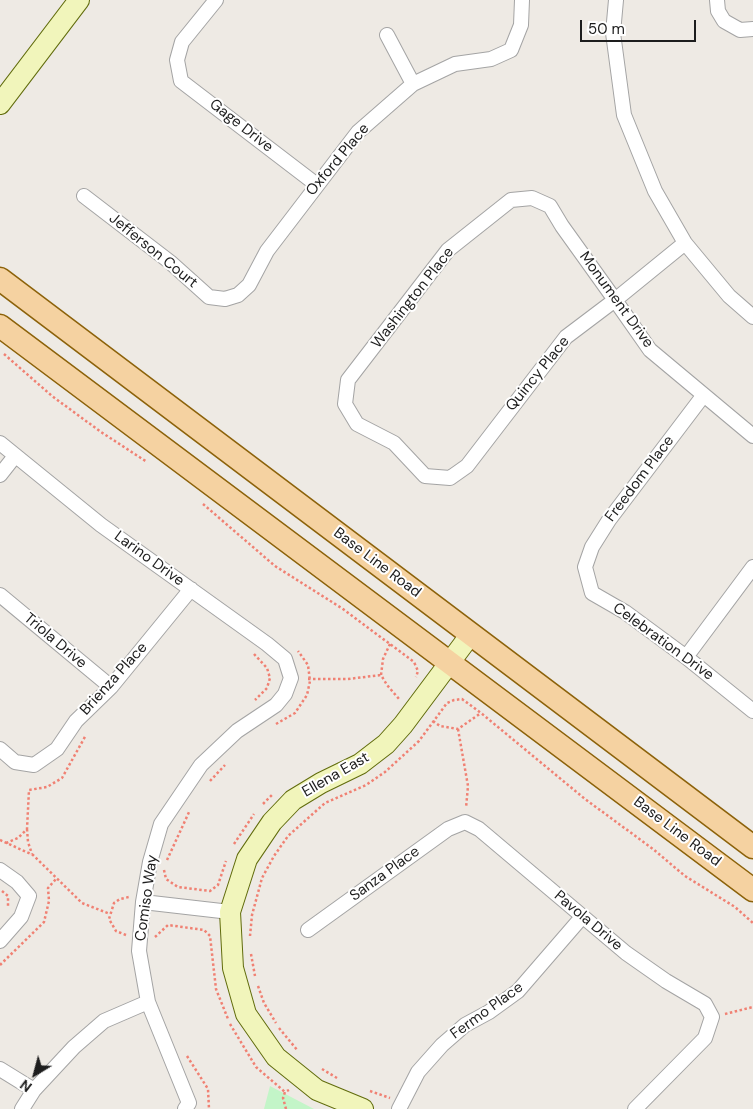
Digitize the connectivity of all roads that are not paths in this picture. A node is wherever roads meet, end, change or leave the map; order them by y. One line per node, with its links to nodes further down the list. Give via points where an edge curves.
1 (79, 0): 9 (street)
2 (216, 0): 10 (street, Gage Drive, via 182,42 177,60 181,81)
3 (522, 0): 8 (street, Oxford Place, via 521,25 511,50 491,59 455,64)
4 (616, 0): 13 (street, via 613,33 624,115 655,191)
5 (717, 0): 6 (street, via 718,11 724,21 740,30)
6 (753, 29)
7 (387, 36): 8 (street)
8 (413, 84): 10 (street, Oxford Place, via 358,132)
9 (0, 104)
10 (317, 185): 15 (street, Oxford Place, via 267,251 249,285 238,296)
11 (84, 196): 15 (street, Jefferson Court, via 170,262 209,297)
12 (532, 198): 16 (street, Monument Drive, via 550,206); 24 (street, Washington Place, via 511,200 448,250 348,380 345,404 357,424 394,443 425,476)
13 (685, 243): 16 (street, Quincy Place); 17 (street, via 729,296)
14 (0, 279): 29 (main road, Base Line Road)
15 (225, 299)
16 (615, 300): 19 (street, Monument Drive, via 650,350); 24 (street, Quincy Place, via 566,337 467,466)
17 (753, 317)
18 (0, 326): 31 (main road, Base Line Road)
19 (703, 396): 20 (street, Monument Drive); 25 (street, Freedom Place, via 609,520 592,547)
20 (753, 436)
21 (0, 443): 22 (street, Larino Drive)
22 (15, 456): 23 (street); 27 (street, Larino Drive, via 101,525)
23 (0, 475)
24 (450, 478)
25 (585, 567): 30 (street, Celebration Drive, via 592,593 625,612)
26 (753, 567): 30 (street)
27 (191, 589): 32 (street, Larino Drive, via 284,659); 33 (street, Brienza Place)
28 (0, 595): 33 (street, Triola Drive)
29 (471, 634): 31 (street, Ellena East); 37 (main road, Base Line Road)
30 (686, 657): 34 (street, Celebration Drive)
31 (450, 662): 39 (main road, Base Line Road); 41 (street, Ellena East, via 386,744 360,764 293,800 272,822 247,859)
32 (291, 678): 40 (street, Comiso Way, via 285,694 276,705 238,731 201,765 161,824)
33 (111, 687): 35 (street, Brienza Place, via 76,721 56,750 34,764 14,762)
34 (753, 711)
35 (0, 749)
36 (465, 822): 42 (street, Pavola Drive, via 479,829); 43 (street, Sanza Place, via 448,829)
37 (753, 847)
38 (0, 870): 44 (street, via 29,896 21,917)
39 (753, 890)
40 (143, 902): 41 (street); 45 (street, Comiso Way, via 139,951)
41 (230, 912): 50 (street, Ellena East, via 233,968 246,1014 276,1057 317,1090)
42 (582, 917): 51 (street, Fermo Place, via 518,991 442,1044 418,1072); 52 (street, Pavola Drive, via 626,953 706,1004 712,1017 705,1038)
43 (308, 930)
44 (0, 941)
45 (148, 1002): 47 (street, via 104,1021 74,1047); 48 (street, Comiso Way)
46 (0, 1069): 47 (street)
47 (34, 1090): 49 (street)
48 (187, 1106)
49 (22, 1109)
50 (363, 1109)
51 (399, 1109)
52 (635, 1109)

